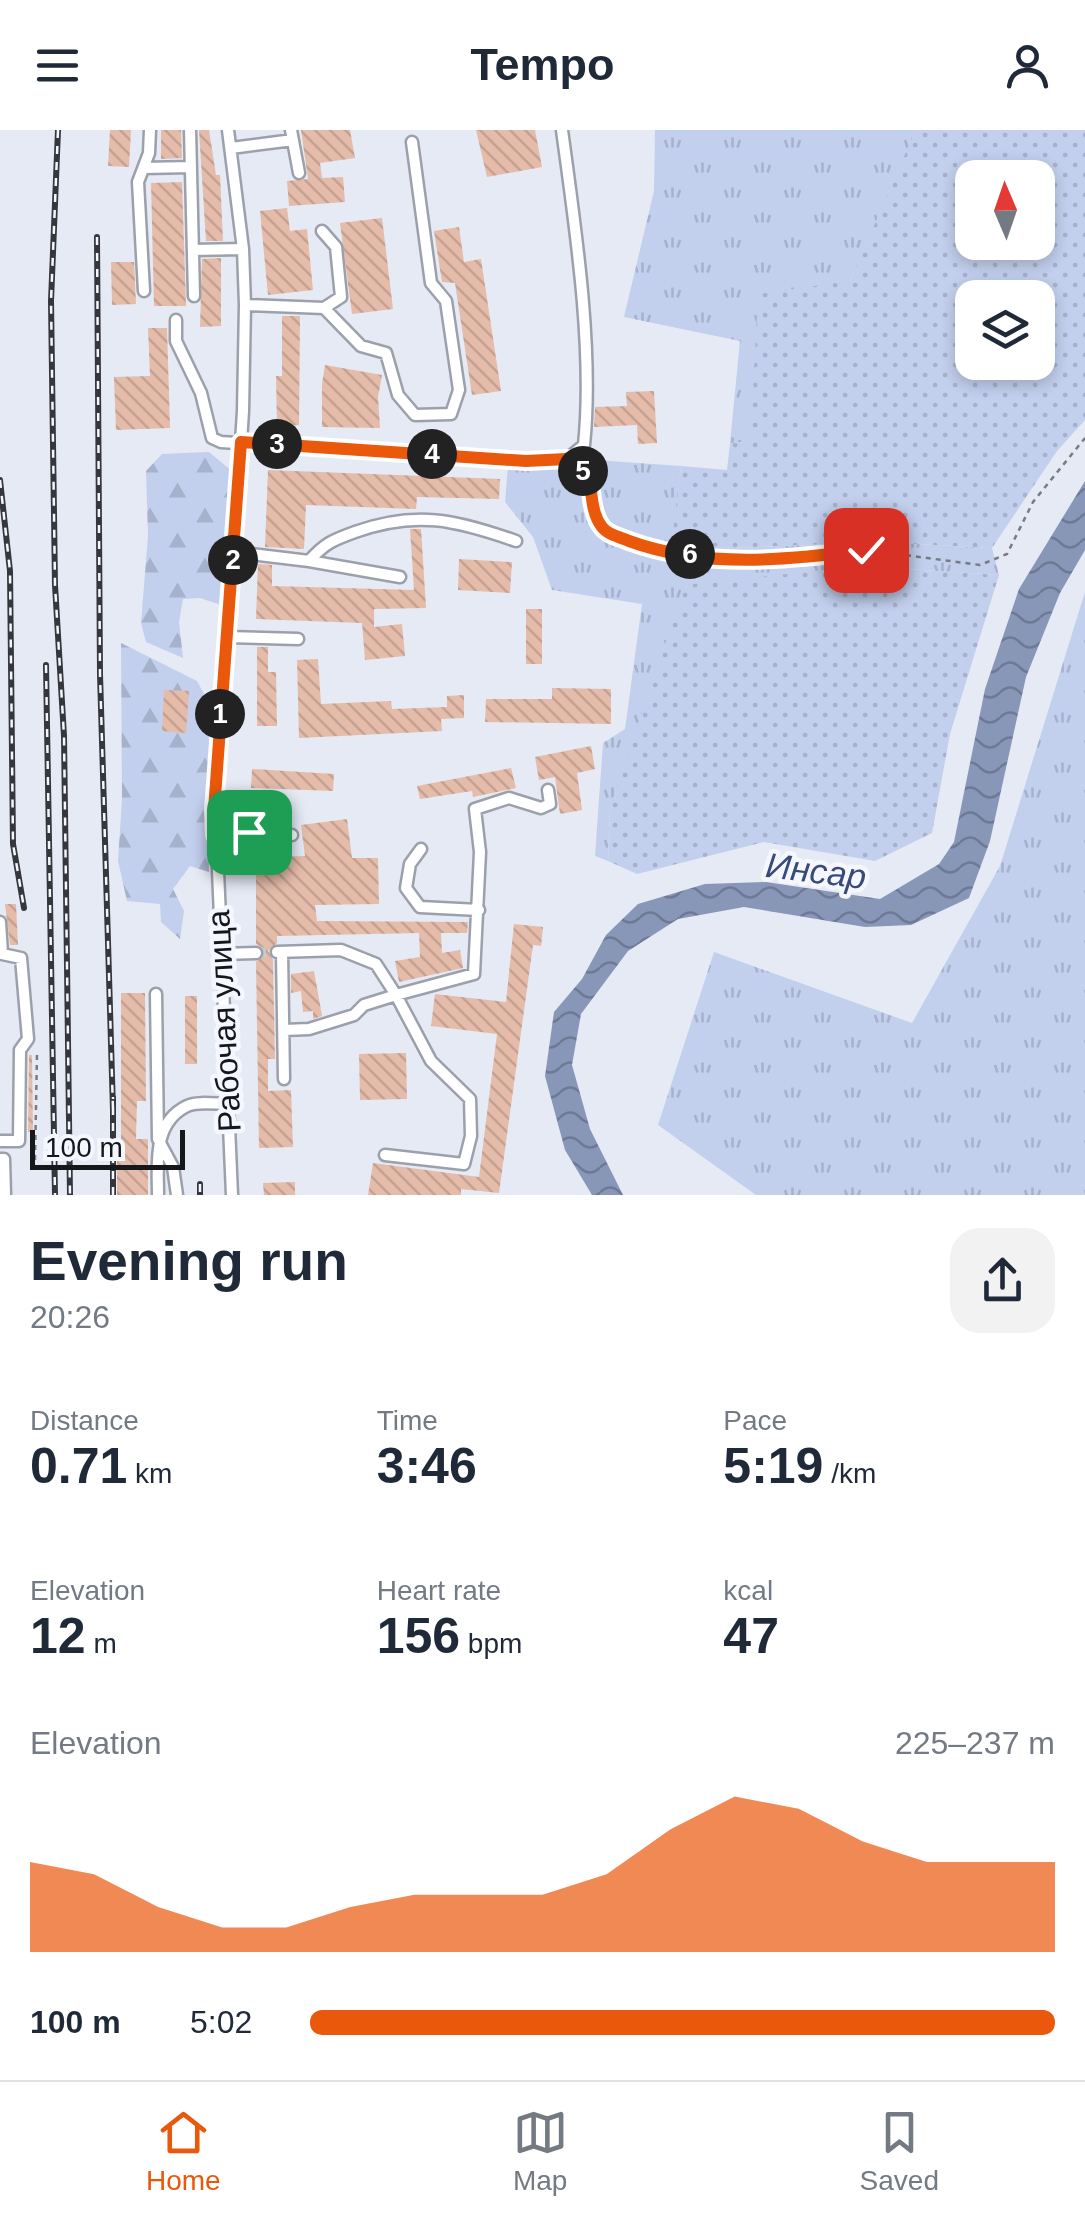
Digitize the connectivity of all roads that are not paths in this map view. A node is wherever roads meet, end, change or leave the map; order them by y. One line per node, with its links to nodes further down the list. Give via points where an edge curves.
1 (150, 130): 9 (street)
2 (190, 130): 8 (street)
3 (228, 130): 7 (street, Рабочая улица)
4 (562, 130): 19 (street, via 582,312 584,445 567,459 526,461)
5 (292, 135): 7 (street); 10 (street)
6 (412, 142): 17 (street, via 430,283 446,301 459,390 452,414 415,415 398,395 386,352 361,346)
7 (231, 148): 12 (street, Рабочая улица)
8 (191, 167): 9 (street); 13 (street)
9 (144, 168): 14 (street, via 138,182)
10 (298, 173)
11 (322, 231): 17 (street, via 336,247 342,297)
12 (243, 249): 13 (street); 16 (street, Рабочая улица)
13 (193, 250): 15 (street)
14 (144, 290)
15 (194, 296)
16 (245, 305): 17 (street); 19 (street, Рабочая улица)
17 (324, 308)
18 (176, 320): 19 (street, via 176,341 201,393 212,438)
19 (241, 442): 21 (street, Рабочая улица)
20 (516, 540): 22 (street, via 420,517 382,522 325,543)
21 (234, 552): 22 (street); 24 (street, Рабочая улица)
22 (309, 560): 23 (street)
23 (400, 577)
24 (226, 636): 25 (street); 27 (street, Рабочая улица)
25 (298, 638)
26 (548, 790): 30 (street, via 550,804 541,808 510,798 474,809)
27 (215, 835): 28 (street); 33 (street, Рабочая улица)
28 (292, 835)
29 (421, 849): 30 (street, via 406,888 420,908)
30 (479, 910): 35 (street, via 474,974)
31 (0, 922): 40 (street, via 2,954 21,958 28,1039 20,1050 19,1141)
32 (256, 952): 33 (street)
33 (220, 954): 38 (street, Рабочая улица)
34 (156, 994): 39 (street)
35 (396, 995): 36 (street, via 339,1020); 36 (street, via 376,964 341,950 279,952); 41 (street, via 431,1061 470,1099 472,1136 464,1164)
36 (284, 1030): 37 (street)
37 (284, 1078)
38 (228, 1104): 39 (street, via 189,1104); 46 (street, Рабочая улица)
39 (158, 1139): 44 (street); 45 (street)
40 (0, 1142)
41 (385, 1155)
42 (0, 1159): 43 (street)
43 (5, 1195)
44 (158, 1195)
45 (178, 1195)
46 (232, 1195)

